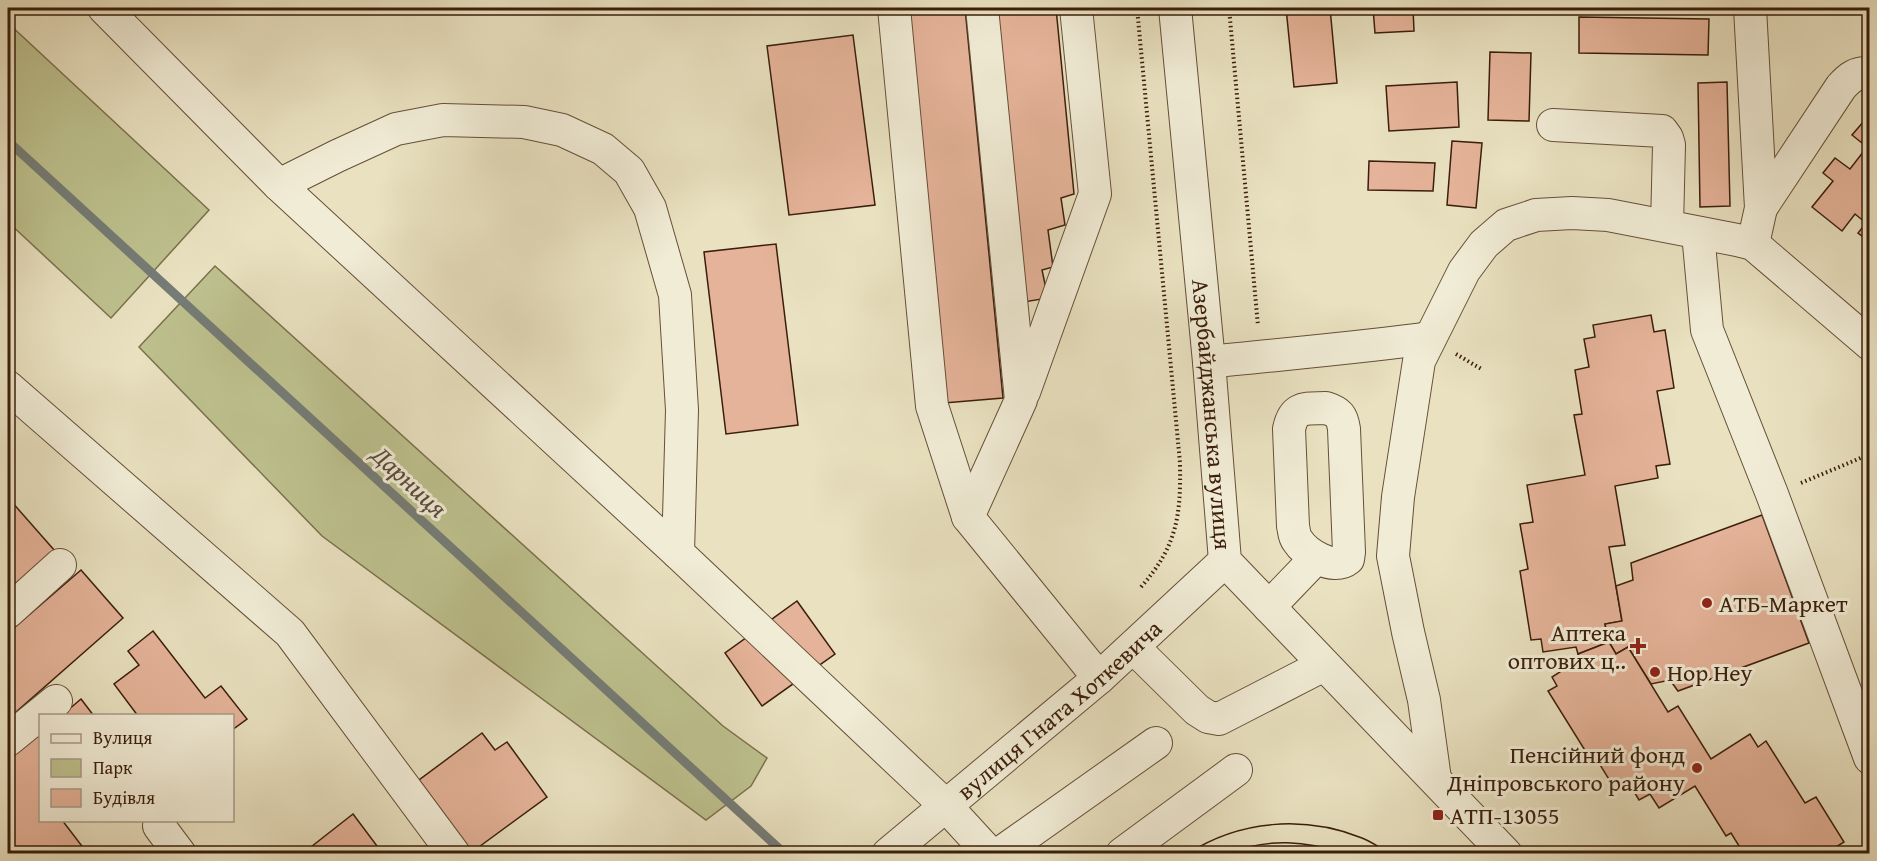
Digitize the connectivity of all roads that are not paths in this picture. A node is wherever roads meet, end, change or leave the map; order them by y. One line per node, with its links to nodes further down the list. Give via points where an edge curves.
1 (104, 8): 9 (street)
2 (894, 8): 19 (street, via 932,406)
3 (982, 8): 18 (street)
4 (1076, 8): 18 (street, via 1095,194)
5 (1175, 8): 16 (street, Азербайджанська вулиця)
6 (1750, 8): 10 (street)
7 (1869, 74): 10 (street, via 1850,76 1841,87)
8 (1552, 125): 11 (street, via 1662,131 1669,145)
9 (279, 185): 20 (street); 20 (street, via 396,129 443,120 524,122 562,129 603,149 629,171 650,208 675,295 682,410)
10 (1761, 208): 13 (street)
11 (1667, 226): 12 (street); 14 (street, via 1572,213 1536,215 1506,225 1484,244 1464,271)
12 (1698, 233): 13 (street); 34 (street, via 1707,330)
13 (1753, 244): 15 (street)
14 (1430, 338): 16 (street); 36 (street, via 1419,361 1393,555 1424,700)
15 (1869, 343)
16 (1209, 362): 22 (street, Азербайджанська вулиця)
17 (8, 387): 40 (street, via 290,633)
18 (1021, 400): 19 (street)
19 (968, 518): 28 (street)
20 (678, 553): 37 (street)
21 (1316, 558): 24 (street)
22 (1225, 561): 24 (street, Азербайджанська вулиця); 26 (street, вулиця Гната Хоткевича)
23 (60, 565): 25 (street)
24 (1269, 607): 27 (street, Азербайджанська вулиця)
25 (8, 612)
26 (1134, 648): 27 (street, via 1197,710 1219,719); 28 (street, вулиця Гната Хоткевича)
27 (1324, 664): 36 (street, Азербайджанська вулиця)
28 (1099, 678): 37 (street, вулиця Гната Хоткевича)
29 (56, 701): 30 (street)
30 (40, 714)
31 (39, 715): 32 (street)
32 (8, 740)
33 (1156, 743): 43 (street)
34 (1869, 758)
35 (1236, 770): 44 (street)
36 (1435, 779): 45 (street, Азербайджанська вулиця)
37 (946, 806): 41 (street, вулиця Гната Хоткевича); 42 (street)
38 (159, 826): 39 (street)
39 (180, 854)
40 (454, 854)
41 (888, 854)
42 (990, 854)
43 (999, 854)
44 (1122, 854)
45 (1506, 854)

